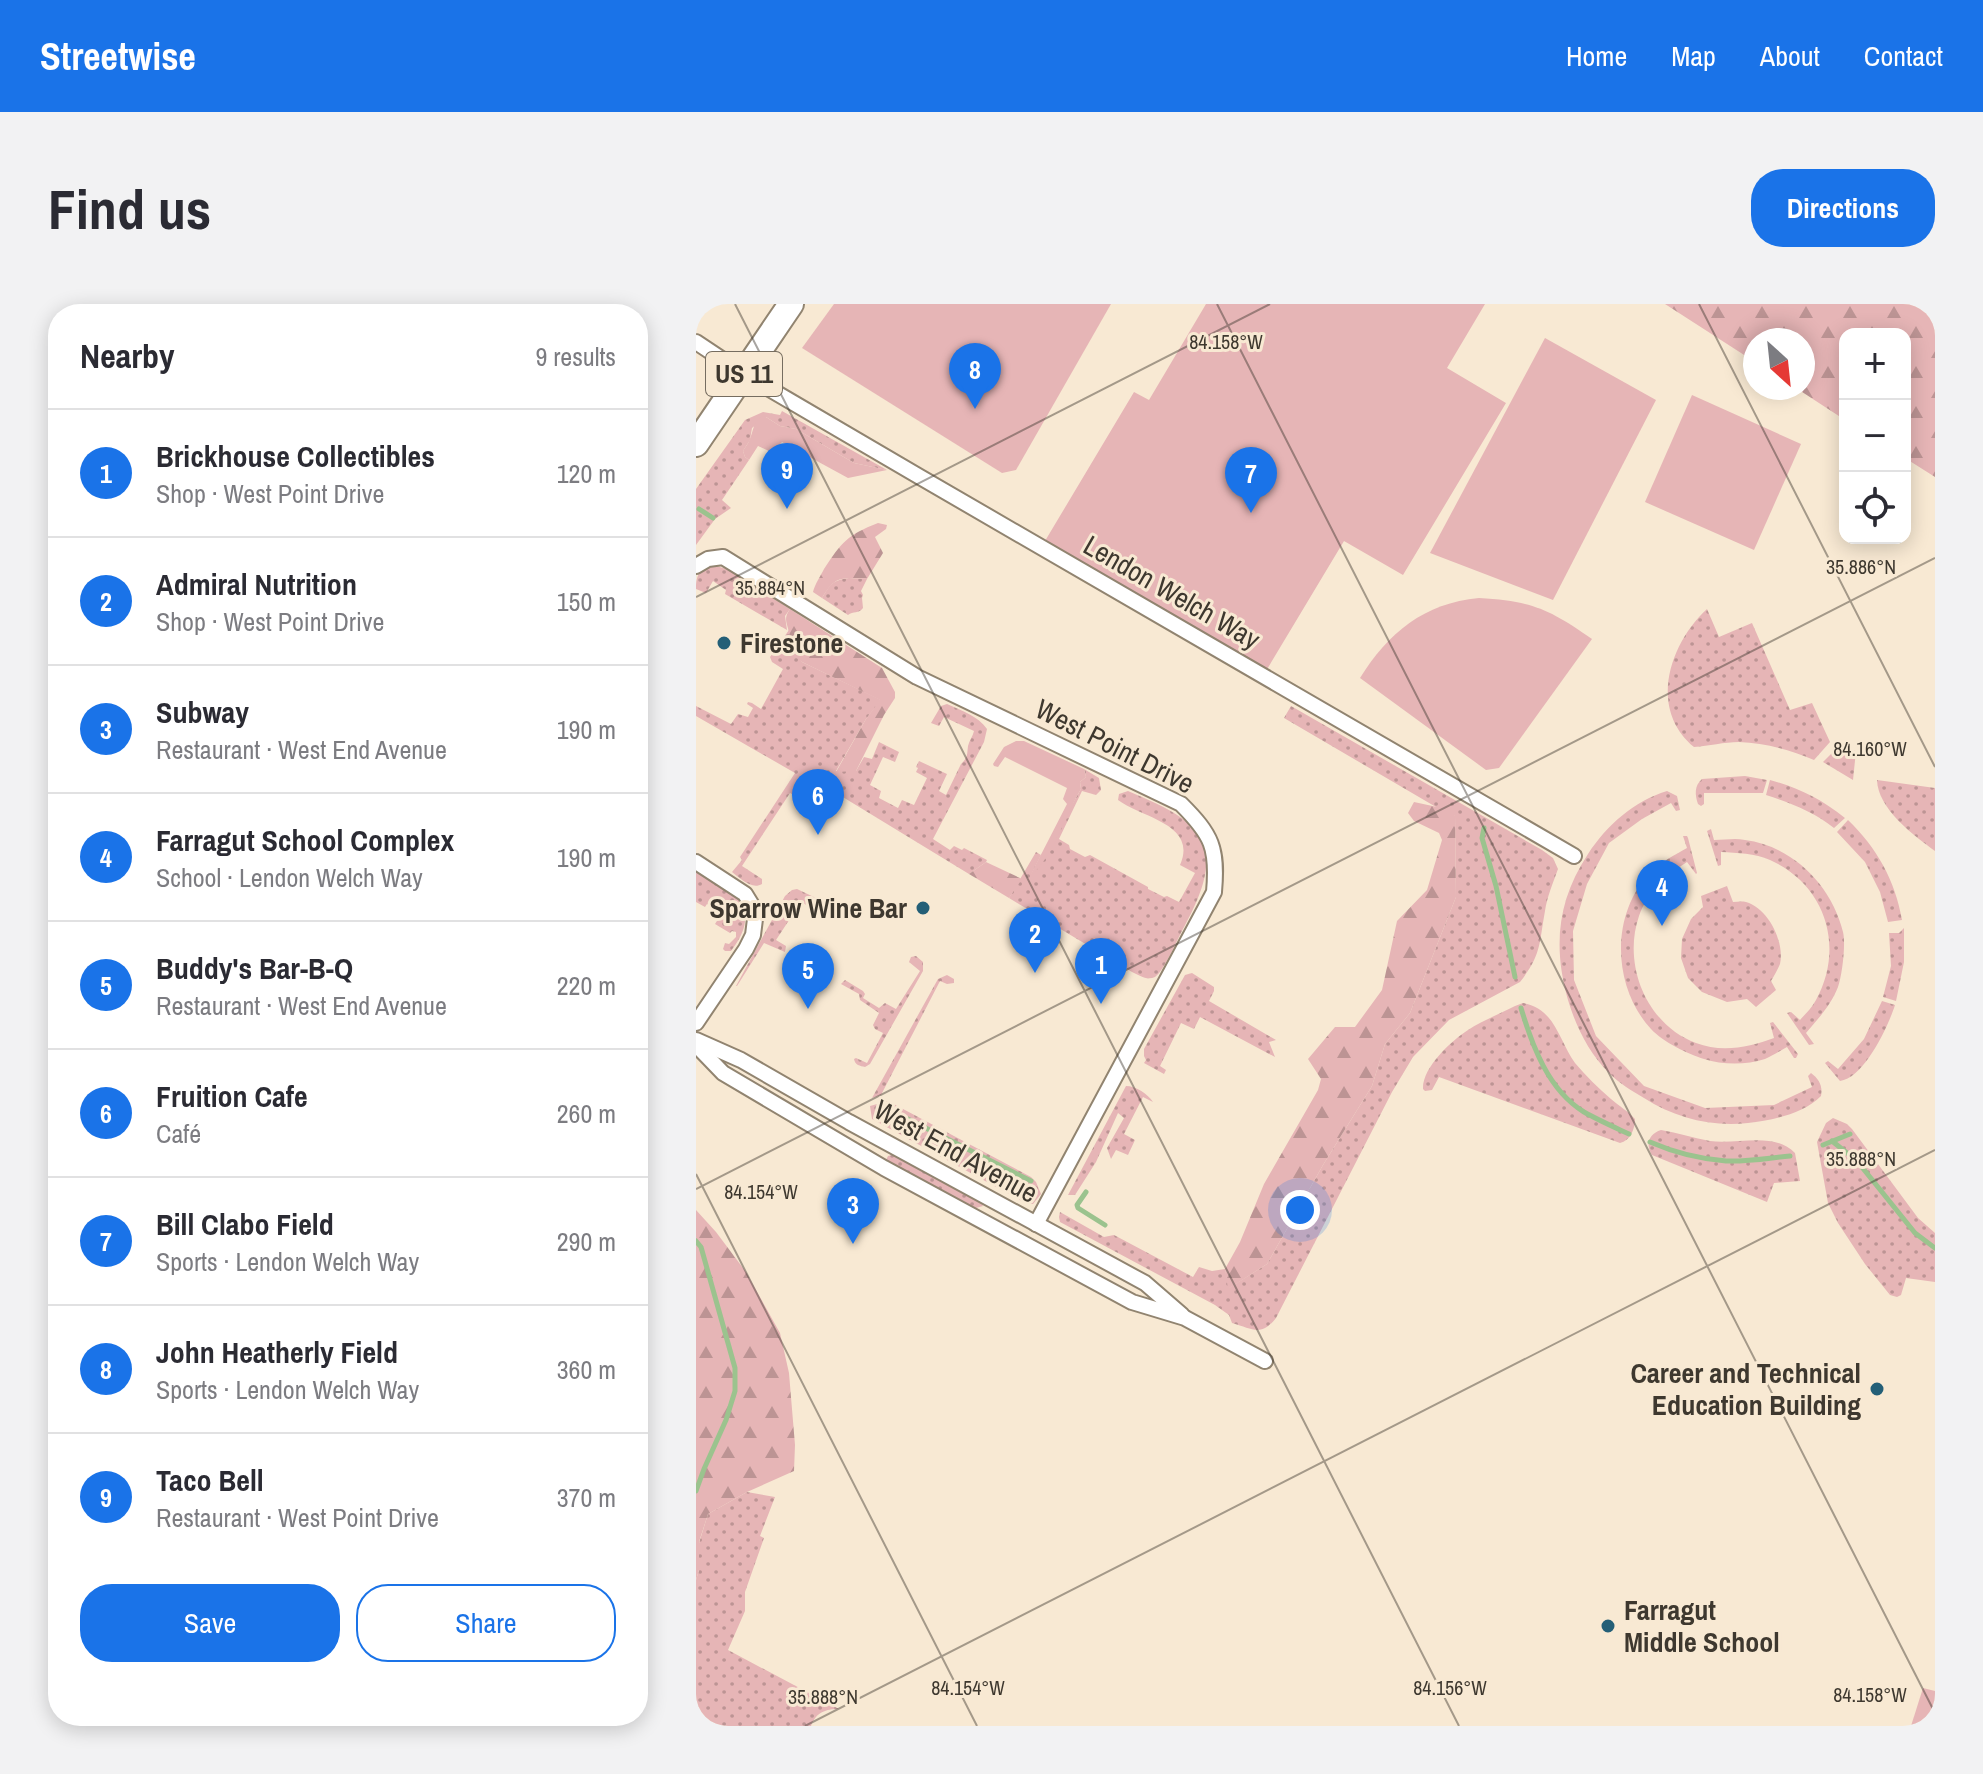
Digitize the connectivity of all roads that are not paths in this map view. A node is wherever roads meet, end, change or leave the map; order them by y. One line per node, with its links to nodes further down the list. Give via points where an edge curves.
1 (791, 304): 3 (main road, US 11)
2 (696, 342): 3 (street, Lendon Welch Way)
3 (744, 374): 4 (main road, US 11); 6 (street, Lendon Welch Way)
4 (696, 444)
5 (696, 566): 10 (street, West Point Drive, via 723,557 917,677 1181,804 1204,828 1214,853 1214,892)
6 (1574, 856)
7 (696, 862): 8 (street, via 745,894 755,919 746,949)
8 (696, 1023)
9 (696, 1042): 10 (street, West End Avenue, via 741,1060); 11 (street, West End Avenue, via 723,1073 884,1168 1132,1302)
10 (1036, 1224): 11 (street, West End Avenue, via 1145,1283)
11 (1185, 1318): 12 (street, West End Avenue)
12 (1265, 1361)

